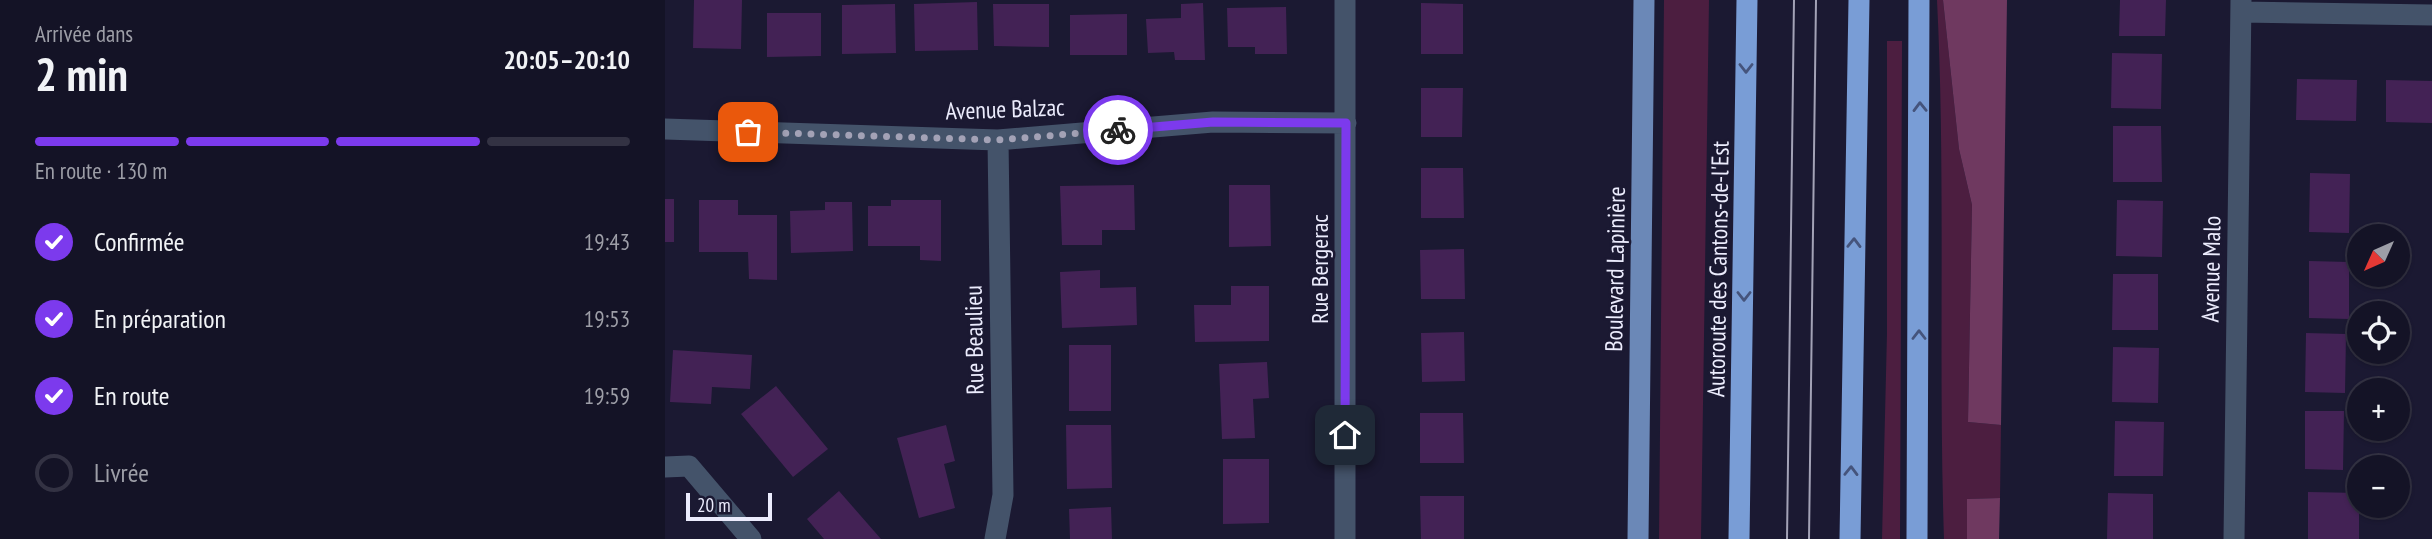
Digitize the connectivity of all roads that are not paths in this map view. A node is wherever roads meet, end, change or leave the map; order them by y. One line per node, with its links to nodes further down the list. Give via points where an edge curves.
1 (1345, 0): 8 (street, Rue Bergerac)
2 (1644, 0): 15 (main road, Boulevard Lapinière)
3 (1747, 0): 16 (highway, Autoroute des Cantons-de-l'Est, one-way to 16)
4 (1859, 0): 17 (highway, one-way to 4)
5 (1919, 0): 18 (highway, one-way to 5)
6 (2241, 6): 7 (street); 19 (street, Avenue Malo)
7 (2432, 15)
8 (1346, 123): 10 (street, Avenue Balzac, via 1213,122); 14 (street, Rue Bergerac)
9 (665, 129): 10 (street, Avenue Balzac)
10 (998, 140): 13 (street, Rue Beaulieu, via 1003,495)
11 (665, 467): 12 (street, via 689,466)
12 (751, 539)
13 (995, 539)
14 (1345, 539)
15 (1638, 539)
16 (1739, 539)
17 (1850, 539)
18 (1917, 539)
19 (2234, 539)

